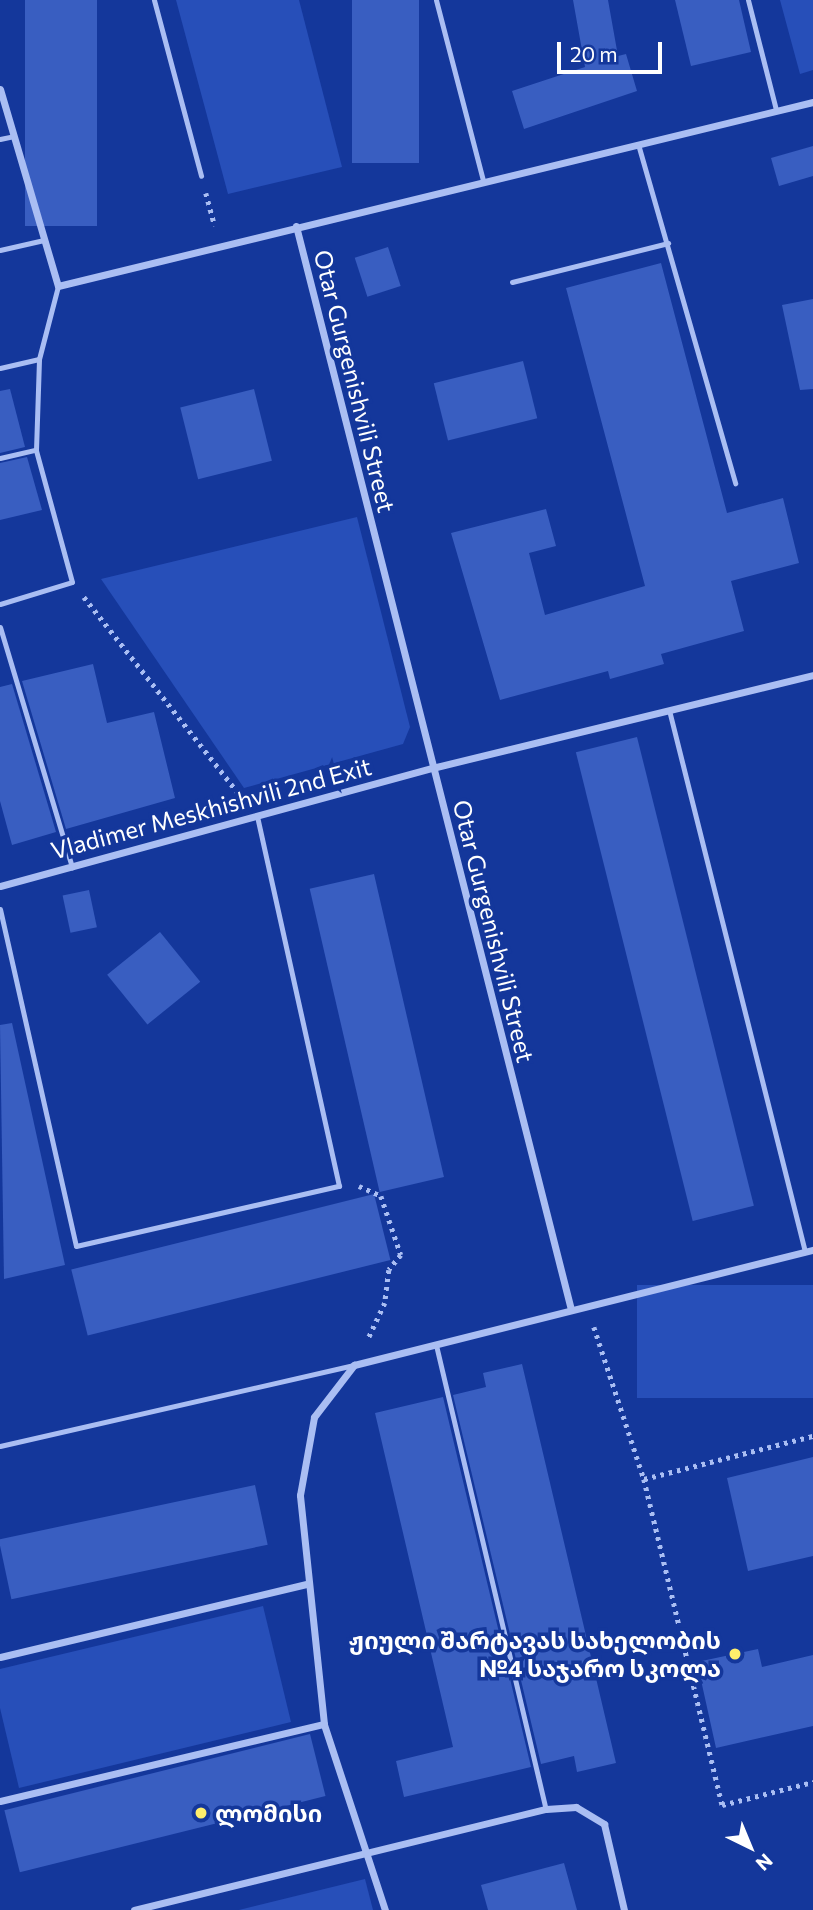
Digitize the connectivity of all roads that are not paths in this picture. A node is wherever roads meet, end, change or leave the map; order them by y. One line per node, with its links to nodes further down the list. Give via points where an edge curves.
1 (154, 0): 10 (lane)
2 (436, 0): 11 (lane)
3 (748, 0): 6 (lane)
4 (0, 89): 7 (street)
5 (813, 102): 6 (street)
6 (776, 110): 9 (street)
7 (14, 136): 8 (lane); 13 (street)
8 (0, 139)
9 (638, 144): 11 (street); 14 (lane)
10 (201, 176)
11 (483, 181): 12 (street)
12 (296, 226): 17 (street, Otar Gurgenishvili Street); 27 (street, Otar Gurgenishvili Street)
13 (44, 240): 15 (lane); 17 (street)
14 (668, 243): 16 (lane); 22 (lane)
15 (0, 250)
16 (512, 282)
17 (58, 286): 18 (lane)
18 (39, 359): 19 (lane); 20 (lane)
19 (0, 368)
20 (36, 450): 21 (lane); 23 (lane, via 72,582)
21 (0, 458)
22 (735, 483)
23 (0, 604)
24 (0, 627): 29 (lane)
25 (813, 675): 26 (street, Vladimer Meskhishvili 2nd Exit)
26 (669, 710): 27 (street, Vladimer Meskhishvili 2nd Exit); 32 (lane)
27 (432, 768): 28 (street, Vladimer Meskhishvili 2nd Exit); 33 (street, Otar Gurgenishvili Street)
28 (257, 817): 29 (street, Vladimer Meskhishvili 2nd Exit); 31 (lane, via 339,1186 76,1245)
29 (72, 867): 30 (street, Vladimer Meskhishvili 2nd Exit)
30 (0, 886)
31 (0, 909)
32 (809, 1251): 33 (street)
33 (571, 1310): 34 (street)
34 (436, 1345): 35 (street); 41 (lane)
35 (355, 1364): 36 (lane); 37 (street, via 314,1417 300,1494)
36 (0, 1446)
37 (307, 1584): 38 (street); 39 (street)
38 (0, 1657)
39 (324, 1724): 40 (street); 42 (street)
40 (0, 1801)
41 (546, 1809): 42 (street); 45 (street, via 576,1807 604,1824)
42 (370, 1852): 43 (street); 44 (street)
43 (134, 1910)
44 (385, 1910)
45 (624, 1910)

